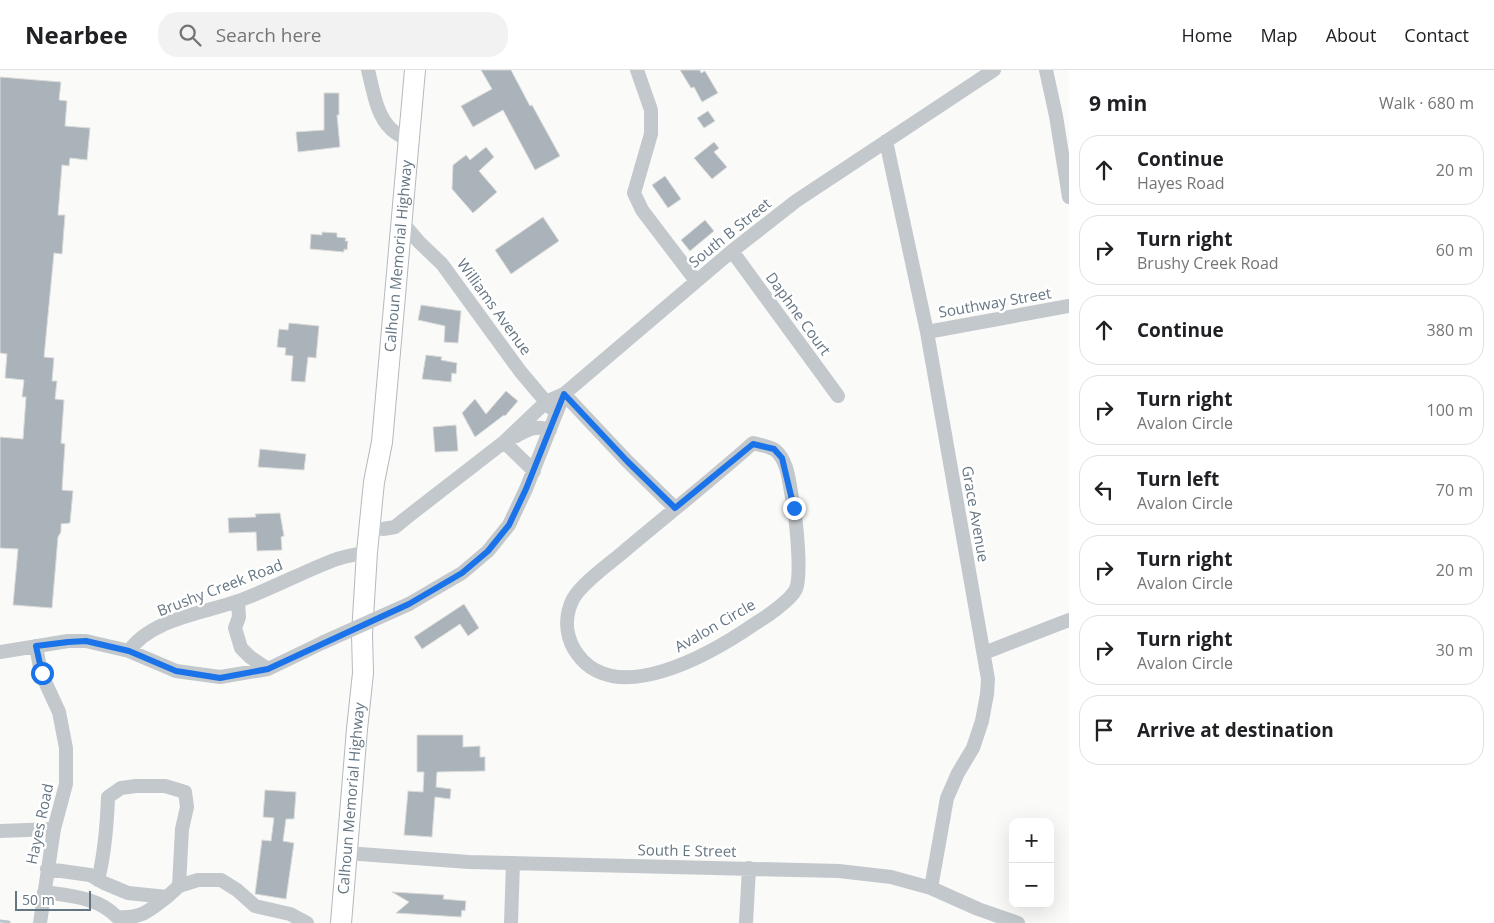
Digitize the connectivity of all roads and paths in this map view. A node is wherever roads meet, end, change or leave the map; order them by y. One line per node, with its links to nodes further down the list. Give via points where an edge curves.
1 (368, 70): 6 (street, via 384,120 392,131)
2 (415, 70): 6 (highway, Calhoun Memorial Highway)
3 (637, 70): 11 (street, via 650,110 651,134 634,193 642,210)
4 (994, 70): 7 (street, South B Street)
5 (1046, 70): 8 (street)
6 (408, 140): 9 (highway, Calhoun Memorial Highway)
7 (886, 140): 10 (street, South B Street, via 796,201); 13 (street, Grace Avenue)
8 (1069, 197)
9 (402, 222): 16 (street, Williams Avenue, via 442,264); 19 (highway, Calhoun Memorial Highway)
10 (732, 251): 11 (street, South B Street); 15 (street, Daphne Court)
11 (696, 281): 14 (street, South B Street)
12 (1069, 306): 13 (street, Southway Street)
13 (927, 332): 30 (street, Grace Avenue)
14 (564, 394): 16 (street, South B Street); 17 (street); 22 (street)
15 (838, 396)
16 (546, 402): 17 (street, Williams Avenue); 20 (street, South B Street)
17 (557, 414): 18 (street)
18 (550, 430): 20 (street, South B Street, via 541,426 531,428); 21 (street)
19 (382, 442): 23 (highway, Calhoun Memorial Highway, via 386,485); 24 (highway, Calhoun Memorial Highway, via 374,482)
20 (504, 442): 21 (street); 23 (street, South B Street, via 395,527)
21 (534, 471): 31 (street, bridge, via 509,525 488,551 462,573 409,604)
22 (675, 508): 22 (street, Avalon Circle, via 753,444 774,449 782,458 794,508 798,566 795,590 774,611 745,631 693,660 661,673 640,677 599,672 579,657 570,641 567,610 575,595 596,575)
23 (383, 530): 32 (highway, Calhoun Memorial Highway, via 372,644)
24 (367, 552): 25 (street, Brushy Creek Road, via 339,558); 32 (highway, Calhoun Memorial Highway)
25 (238, 601): 28 (street, Brushy Creek Road, via 167,623 137,640); 31 (street, via 239,617 234,628 241,648)
26 (1069, 620): 30 (street)
27 (36, 646): 28 (street, via 86,641); 29 (street); 33 (street, Hayes Road, via 42,673 59,712 66,748 66,784)
28 (129, 651): 31 (street, via 176,671 220,678)
29 (0, 652)
30 (984, 653): 41 (street, Grace Avenue, via 988,694 982,721 973,748 947,798)
31 (268, 669)
32 (363, 673): 35 (highway, Calhoun Memorial Highway)
33 (54, 829): 34 (street); 38 (street, Hayes Road)
34 (0, 831)
35 (346, 853): 36 (street, South E Street); 46 (highway, Calhoun Memorial Highway)
36 (513, 863): 37 (street, South E Street); 47 (street)
37 (749, 868): 41 (street, South E Street, via 839,871 891,877); 48 (street)
38 (47, 869): 39 (street, via 90,875); 42 (street, Hayes Road)
39 (98, 880): 40 (street, via 106,837 108,797 121,788 165,786 185,792); 43 (street, via 128,893)
40 (180, 886): 43 (street); 45 (street, via 198,880 221,880 256,906 290,914)
41 (931, 888): 49 (street, South E Street)
42 (44, 892): 43 (street, via 92,900 108,907 118,917 130,918 145,914); 44 (street, Hayes Road)
43 (167, 897)
44 (40, 923)
45 (307, 923)
46 (341, 923)
47 (511, 923)
48 (746, 923)
49 (1018, 923)

